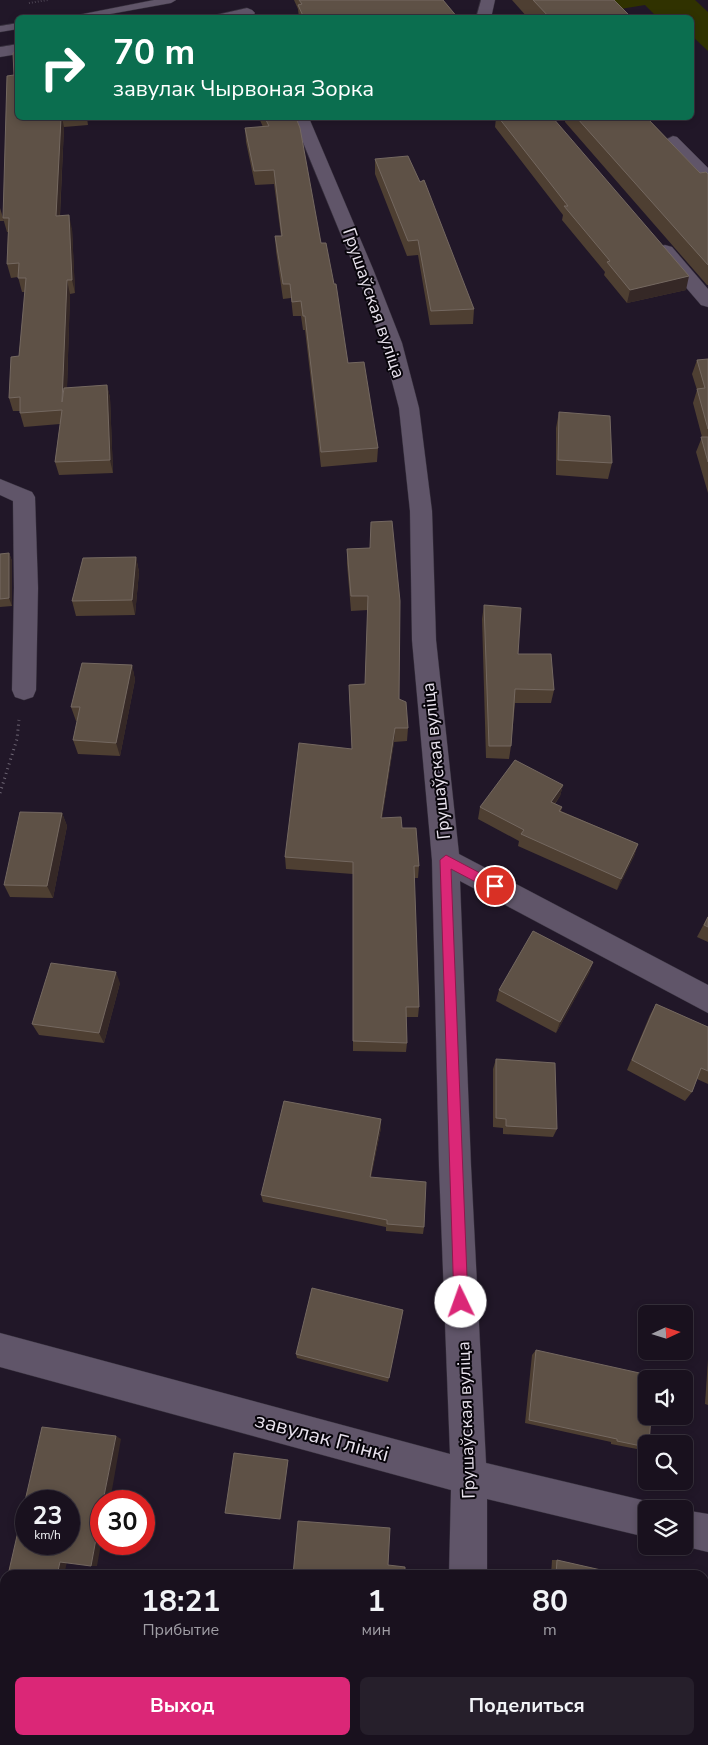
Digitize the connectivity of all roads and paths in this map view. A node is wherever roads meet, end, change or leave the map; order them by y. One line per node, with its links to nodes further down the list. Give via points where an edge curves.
1 (171, 0): 4 (lane)
2 (488, 0): 6 (street)
3 (250, 10): 5 (street)
4 (85, 15)
5 (232, 15)
6 (485, 15)
7 (15, 26): 8 (lane)
8 (0, 29)
9 (15, 50): 10 (street)
10 (0, 52)
11 (302, 120): 19 (street, Грушаўская вуліца, via 392,343 408,408 421,511 424,640)
12 (673, 140): 13 (lane)
13 (708, 174)
14 (656, 242): 15 (street)
15 (708, 302)
16 (0, 486): 17 (street, via 24,497)
17 (24, 690): 18 (path, via 17,739)
18 (0, 793)
19 (446, 860): 20 (street); 22 (street, Грушаўская вуліца)
20 (708, 1000)
21 (0, 1350): 22 (street, завулак Глінкі)
22 (469, 1477): 23 (street, завулак Глінкі); 26 (street, Грушаўская вуліца)
23 (638, 1517)
24 (693, 1530): 25 (street)
25 (708, 1533)
26 (468, 1570)

